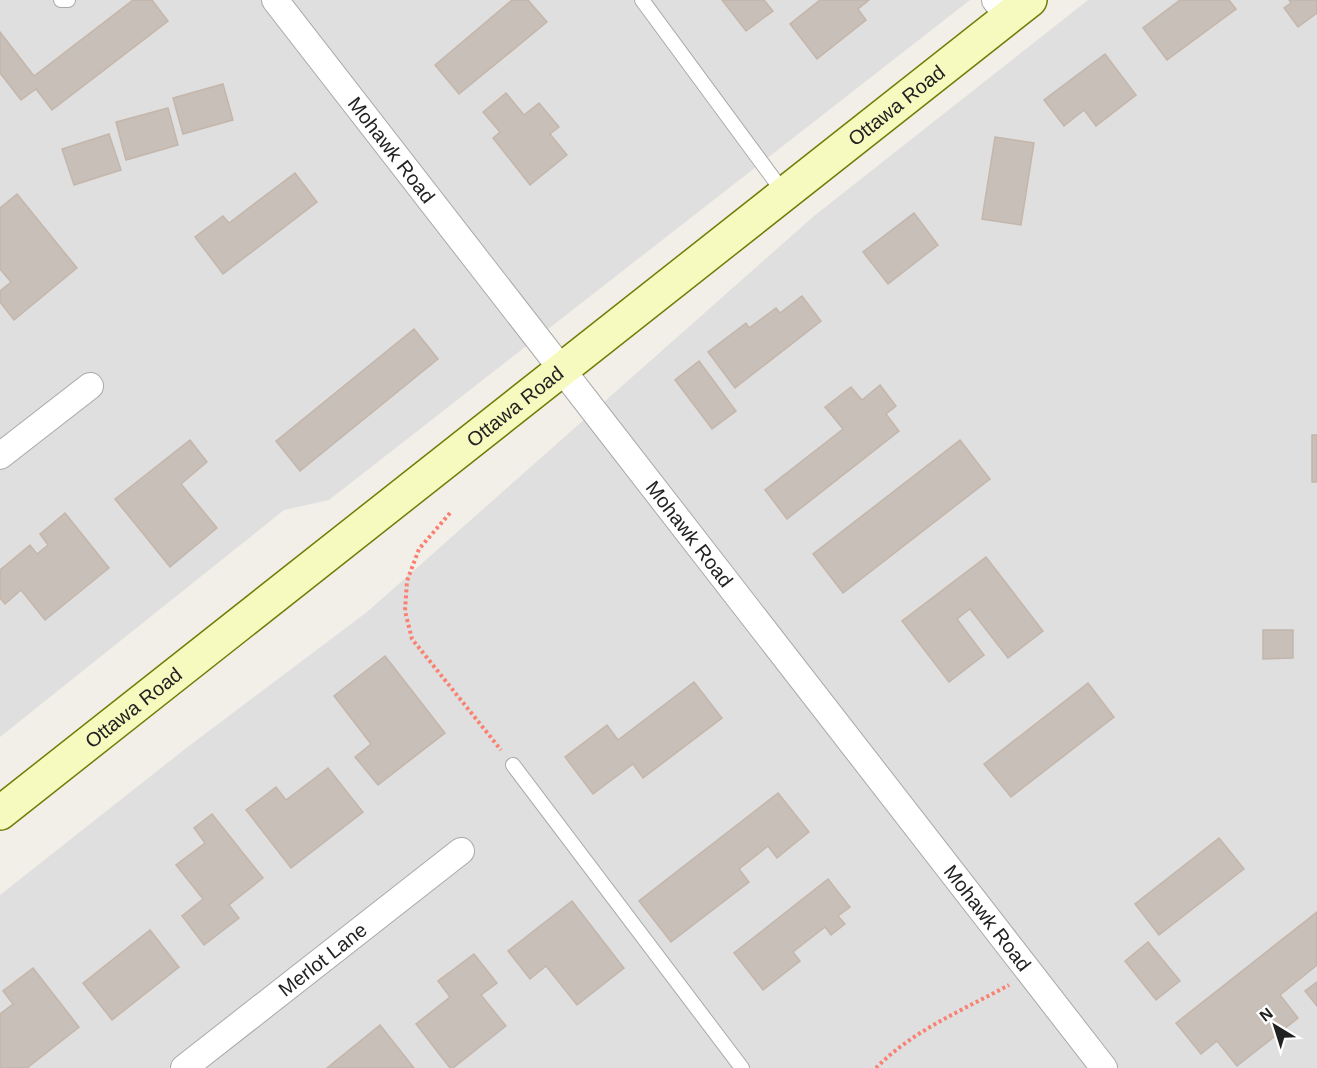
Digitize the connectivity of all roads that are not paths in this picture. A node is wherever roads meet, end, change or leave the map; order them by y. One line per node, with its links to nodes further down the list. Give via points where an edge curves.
1 (61, 0): 2 (lane)
2 (68, 0)
3 (275, 0): 7 (street, Mohawk Road)
4 (642, 0): 6 (lane)
5 (1011, 6): 6 (street, Ottawa Road)
6 (784, 193): 7 (street, Ottawa Road)
7 (562, 368): 11 (street, Ottawa Road); 15 (street, Mohawk Road)
8 (90, 386): 9 (street)
9 (0, 456)
10 (513, 765): 14 (lane)
11 (0, 813)
12 (461, 851): 13 (street, Merlot Lane)
13 (184, 1068)
14 (742, 1068)
15 (1104, 1068)

